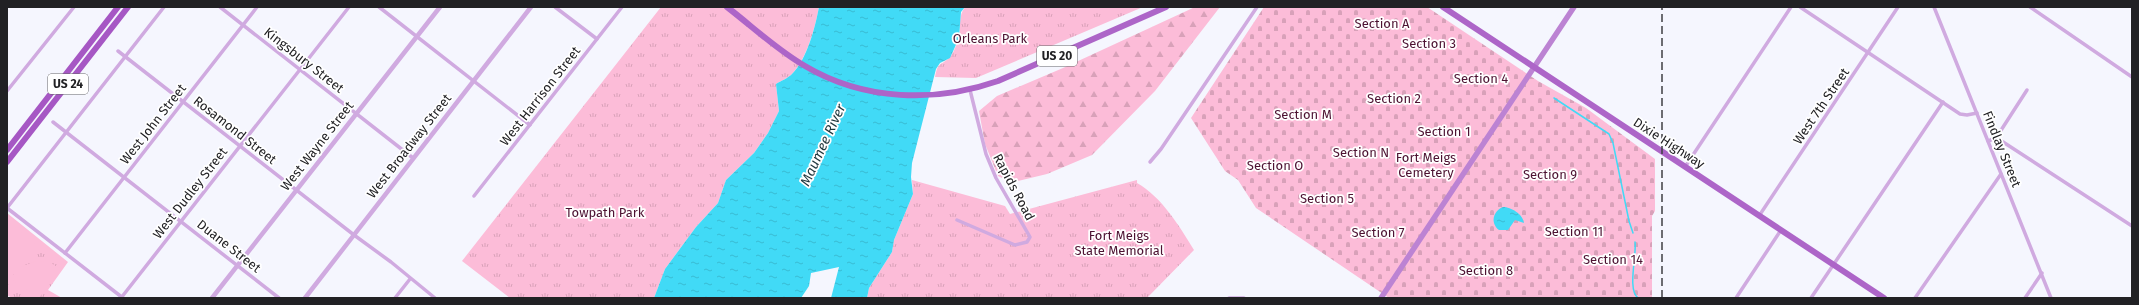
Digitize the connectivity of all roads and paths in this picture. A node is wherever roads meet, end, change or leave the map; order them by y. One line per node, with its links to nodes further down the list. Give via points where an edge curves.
1 (74, 7): 35 (street)
2 (118, 7): 46 (highway, US 24)
3 (128, 7): 48 (highway, US 24)
4 (164, 7): 28 (street)
5 (220, 7): 23 (street, Kingsbury Street)
6 (257, 7): 23 (street, West John Street)
7 (349, 7): 30 (street, West Dudley Street)
8 (379, 7): 24 (street)
9 (440, 7): 24 (street, West Wayne Street)
10 (531, 7): 32 (street, West Broadway Street)
11 (556, 7): 25 (street)
12 (622, 7): 25 (street, West Harrison Street)
13 (727, 7): 33 (main road, US 20, via 779,49 805,66 845,84 896,95 945,94)
14 (1166, 7): 33 (main road, US 20, via 1026,69)
15 (1257, 7): 49 (street, via 1161,150)
16 (1443, 7): 29 (main road, Dixie Highway)
17 (1574, 7): 29 (main road)
18 (1791, 7): 50 (street)
19 (1800, 7): 27 (street)
20 (1898, 7): 27 (street, West 7th Street)
21 (1934, 7): 38 (street, Findlay Street)
22 (2030, 7): 31 (street)
23 (243, 25): 30 (street, Kingsbury Street); 36 (street, West John Street)
24 (417, 36): 32 (street); 39 (street, West Wayne Street)
25 (597, 39): 41 (street, West Harrison Street)
26 (118, 51): 28 (street, Rosamond Street)
27 (1868, 52): 37 (street); 56 (street, West 7th Street)
28 (126, 57): 36 (street, Rosamond Street); 42 (street)
29 (1534, 67): 50 (main road, Dixie Highway); 75 (main road)
30 (300, 70): 39 (street, Kingsbury Street); 45 (street, West Dudley Street)
31 (2132, 77)
32 (474, 80): 41 (street); 47 (street, West Broadway Street)
33 (970, 90): 57 (street, Rapids Road, via 986,154 996,178 1030,237 1027,242 1015,245)
34 (2027, 90): 43 (street)
35 (7, 91)
36 (183, 102): 45 (street, Rosamond Street); 52 (street, West John Street)
37 (1943, 102): 38 (street, via 1963,115); 63 (street)
38 (1977, 113): 44 (street, Findlay Street)
39 (356, 114): 47 (street, Kingsbury Street); 53 (street, West Wayne Street)
40 (53, 122): 42 (street, Duane Street)
41 (530, 125): 54 (street, West Harrison Street)
42 (66, 133): 52 (street, Duane Street); 55 (street)
43 (1996, 138): 44 (street); 59 (street)
44 (1988, 141): 51 (street, Findlay Street)
45 (240, 146): 53 (street, Rosamond Street); 58 (street, West Dudley Street)
46 (7, 150)
47 (413, 158): 61 (street, West Broadway Street)
48 (7, 162)
49 (1150, 162)
50 (1685, 167): 56 (main road, Dixie Highway)
51 (2002, 174): 65 (street, Findlay Street); 79 (street)
52 (124, 177): 58 (street, Duane Street); 62 (street, West John Street)
53 (297, 190): 61 (street, Rosamond Street); 64 (street, West Wayne Street)
54 (474, 196)
55 (7, 208): 62 (street)
56 (1759, 216): 60 (main road, Dixie Highway)
57 (957, 220)
58 (181, 221): 64 (street, Duane Street); 67 (street, West Dudley Street)
59 (2132, 226)
60 (1781, 230): 63 (main road, Dixie Highway); 76 (street)
61 (354, 235): 66 (street, Rosamond Street); 70 (street, West Broadway Street)
62 (65, 253): 67 (street)
63 (1833, 264): 77 (street); 78 (main road, Dixie Highway)
64 (238, 265): 68 (street, West Wayne Street); 69 (street, Duane Street)
65 (2042, 273): 80 (street); 81 (street, Findlay Street)
66 (410, 279): 71 (street); 72 (street, Rosamond Street)
67 (122, 298)
68 (212, 298)
69 (279, 298)
70 (305, 298)
71 (395, 298)
72 (435, 298)
73 (1229, 298): 74 (street)
74 (1244, 298)
75 (1381, 298)
76 (1736, 298)
77 (1811, 298)
78 (1884, 298)
79 (1915, 298)
80 (2025, 298)
81 (2051, 298)

